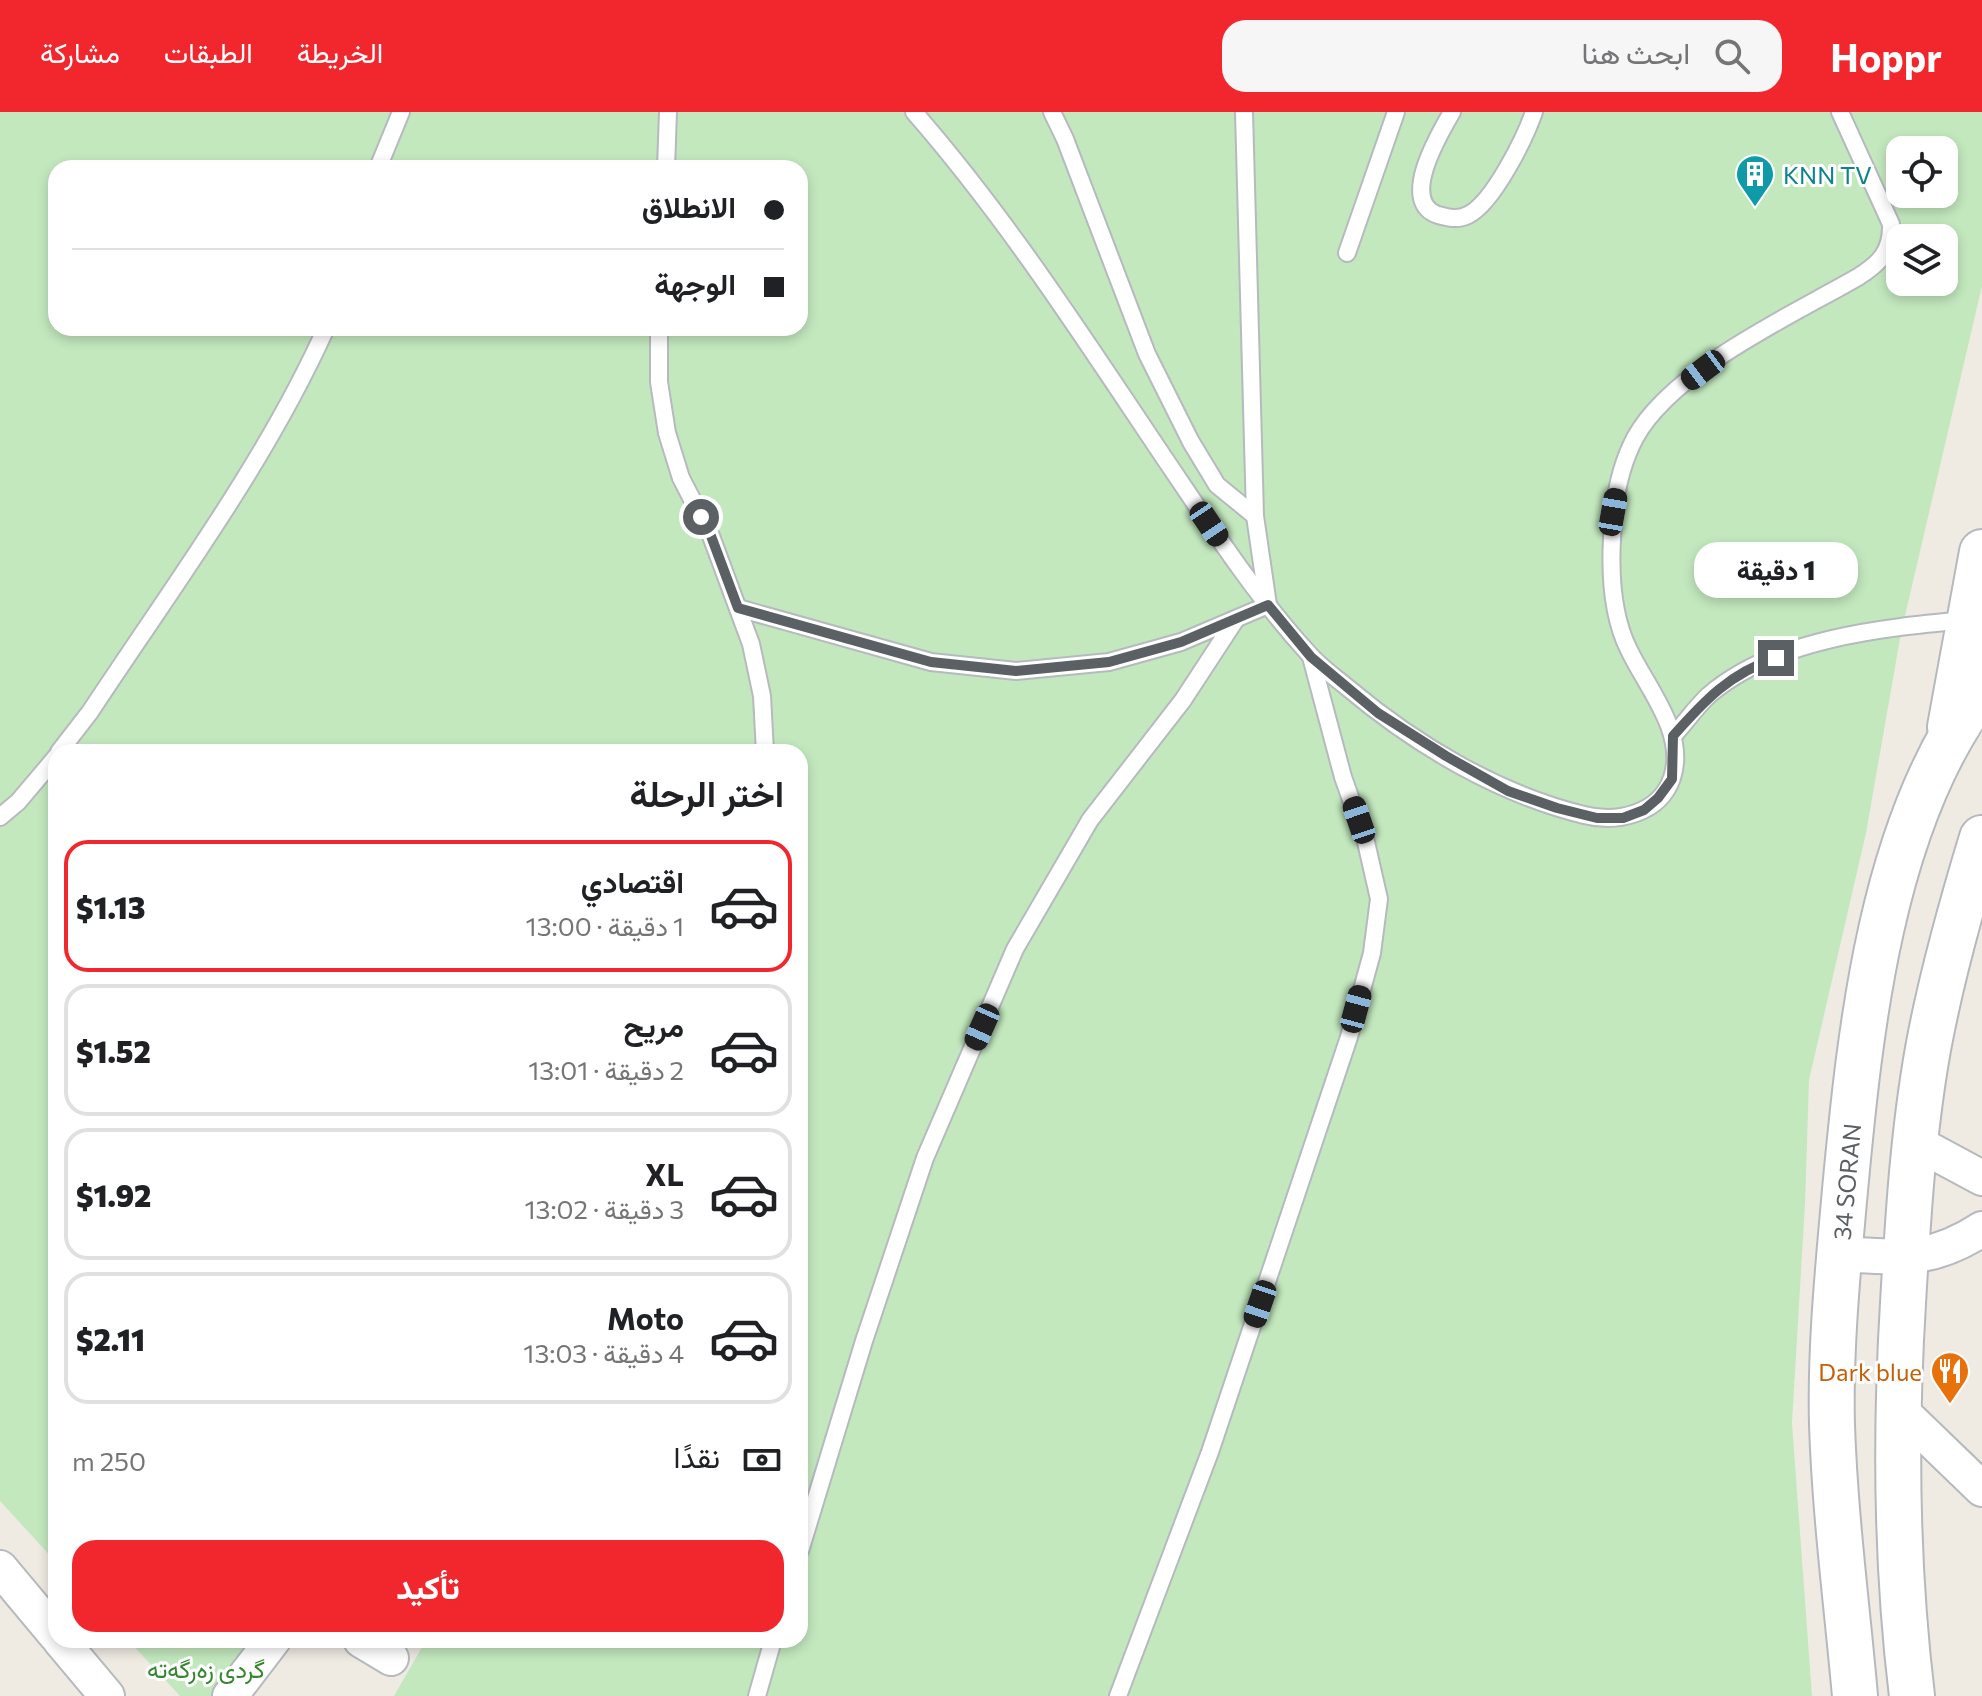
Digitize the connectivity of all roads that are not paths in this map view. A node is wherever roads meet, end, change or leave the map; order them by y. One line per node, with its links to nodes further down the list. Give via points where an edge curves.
1 (401, 112): 10 (lane)
2 (668, 112): 11 (lane)
3 (914, 112): 17 (lane, via 1003,222)
4 (1052, 112): 15 (lane, via 1147,354 1191,442 1217,485)
5 (1244, 112): 15 (lane)
6 (1396, 112): 12 (lane)
7 (1452, 112): 8 (lane, via 1423,172 1421,197 1433,213 1451,219 1469,214 1484,200 1509,166)
8 (1534, 112)
9 (1840, 112): 23 (lane, via 1891,224 1887,251 1877,265 1724,354 1682,386 1656,409 1620,471 1611,554 1618,623)
10 (381, 160)
11 (666, 160)
12 (1347, 253)
13 (322, 336): 24 (lane, via 271,435)
14 (659, 336): 18 (lane, via 667,433)
15 (1255, 516): 17 (lane)
16 (1982, 552): 20 (main road)
17 (1268, 605): 19 (lane); 21 (lane)
18 (738, 608): 19 (lane, via 931,662 1016,671 1109,662 1181,642); 25 (lane, via 762,696)
19 (1236, 619): 37 (lane, via 1183,700 1090,820 1015,949 925,1158)
20 (1970, 619): 23 (lane, via 1884,628 1820,642 1754,665 1709,695); 26 (main road)
21 (1311, 657): 23 (lane, via 1378,713 1508,791 1597,818 1623,818 1658,798 1672,779); 48 (lane, via 1379,899 1372,953 1349,1037 1210,1452)
22 (1982, 690): 26 (main road, 34 SORAN)
23 (1673, 736)
24 (66, 744)
25 (765, 744)
26 (1946, 748): 33 (main road, 34 SORAN, via 1916,809 1879,948 1853,1113)
27 (48, 766): 28 (lane)
28 (0, 817)
29 (1982, 838): 30 (main road, via 1928,1049)
30 (1915, 1142): 31 (street); 34 (main road)
31 (1982, 1178)
32 (1982, 1229): 34 (street, via 1948,1248)
33 (1839, 1254): 34 (street); 49 (main road, 34 SORAN, via 1832,1427)
34 (1906, 1258): 35 (main road)
35 (1897, 1407): 36 (street); 50 (main road, via 1903,1614)
36 (1982, 1489)
37 (808, 1525)
38 (0, 1568): 39 (street)
39 (48, 1625)
40 (67, 1648): 45 (street)
41 (267, 1648): 46 (street)
42 (374, 1648): 44 (street)
43 (771, 1648): 47 (lane)
44 (391, 1658)
45 (107, 1696)
46 (230, 1696)
47 (757, 1696)
48 (1118, 1696)
49 (1855, 1696)
50 (1912, 1696)

